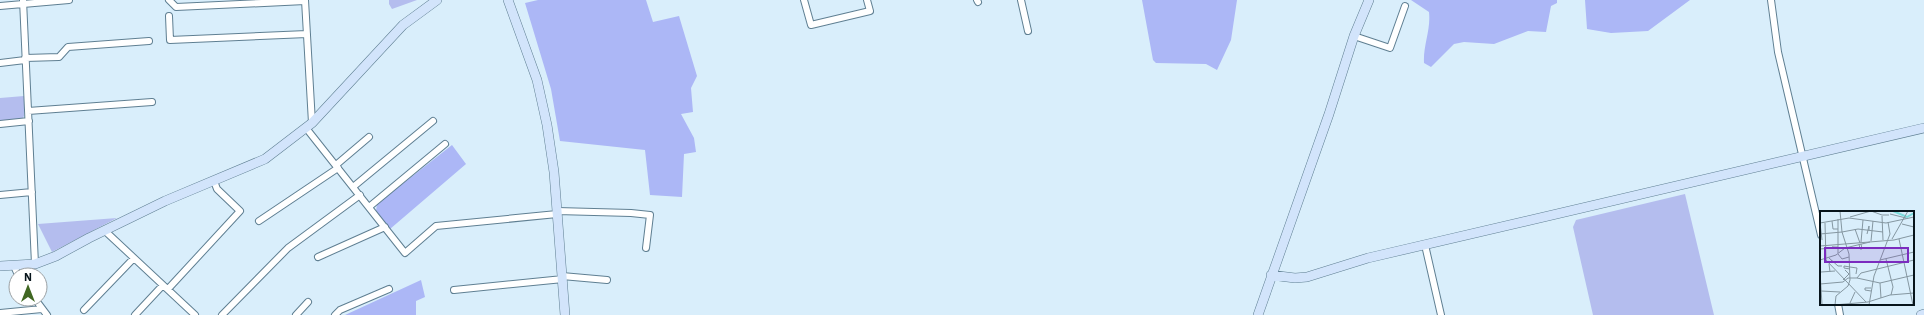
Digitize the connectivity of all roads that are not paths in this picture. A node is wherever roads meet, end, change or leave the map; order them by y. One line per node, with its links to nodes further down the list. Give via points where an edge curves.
1 (70, 0): 11 (street)
2 (169, 0): 3 (street, via 176,7)
3 (305, 0): 16 (street)
4 (438, 0): 26 (street, via 403,24)
5 (508, 0): 38 (street, via 538,80 547,125)
6 (804, 0): 7 (street, via 811,24 870,11)
7 (867, 0)
8 (1021, 0): 15 (street)
9 (1369, 0): 17 (street)
10 (1771, 0): 30 (street, via 1778,52)
11 (23, 2): 12 (street); 19 (street)
12 (0, 6)
13 (1405, 6): 17 (street, via 1390,48)
14 (169, 16): 16 (street, via 170,40)
15 (1028, 31)
16 (307, 34): 26 (street)
17 (1354, 36): 50 (street)
18 (149, 41): 19 (street, via 68,47 59,57)
19 (25, 59): 20 (street); 22 (street)
20 (0, 63)
21 (152, 102): 22 (street)
22 (28, 111): 23 (street)
23 (28, 121): 25 (street); 34 (street)
24 (433, 121): 33 (street)
25 (0, 124)
26 (309, 125): 31 (street); 32 (street, via 265,160)
27 (1924, 128): 30 (street)
28 (369, 137): 31 (street)
29 (445, 144): 37 (street)
30 (1802, 156): 42 (street); 43 (street)
31 (337, 166): 33 (street); 39 (street)
32 (214, 181): 41 (street); 53 (street, via 217,189 240,211)
33 (353, 187): 36 (street)
34 (32, 192): 35 (street); 47 (street)
35 (0, 195)
36 (360, 195): 37 (street); 65 (street, via 288,248)
37 (369, 207): 40 (street)
38 (557, 213): 40 (street, via 436,226 405,253); 44 (street, via 631,212 650,215); 51 (street)
39 (259, 221)
40 (385, 227): 45 (street)
41 (104, 230): 46 (street); 47 (street, via 56,256)
42 (1820, 231)
43 (1426, 244): 50 (street, via 1368,258 1307,277); 70 (street)
44 (646, 248)
45 (318, 257)
46 (134, 258): 53 (street); 59 (street)
47 (35, 264): 49 (street)
48 (0, 266): 49 (street)
49 (14, 266)
50 (1271, 275): 69 (street)
51 (562, 277): 52 (street); 55 (street); 68 (street)
52 (607, 280)
53 (165, 287): 63 (street); 64 (street)
54 (389, 289): 67 (street, via 340,310)
55 (454, 290)
56 (308, 302): 66 (street)
57 (1838, 305): 71 (street)
58 (42, 309): 60 (street); 62 (street)
59 (84, 310)
60 (0, 313)
61 (1924, 314): 72 (street)
62 (47, 315)
63 (135, 315)
64 (195, 315)
65 (222, 315)
66 (296, 315)
67 (335, 315)
68 (565, 315)
69 (1258, 315)
70 (1440, 315)
71 (1840, 315)
72 (1921, 315)

